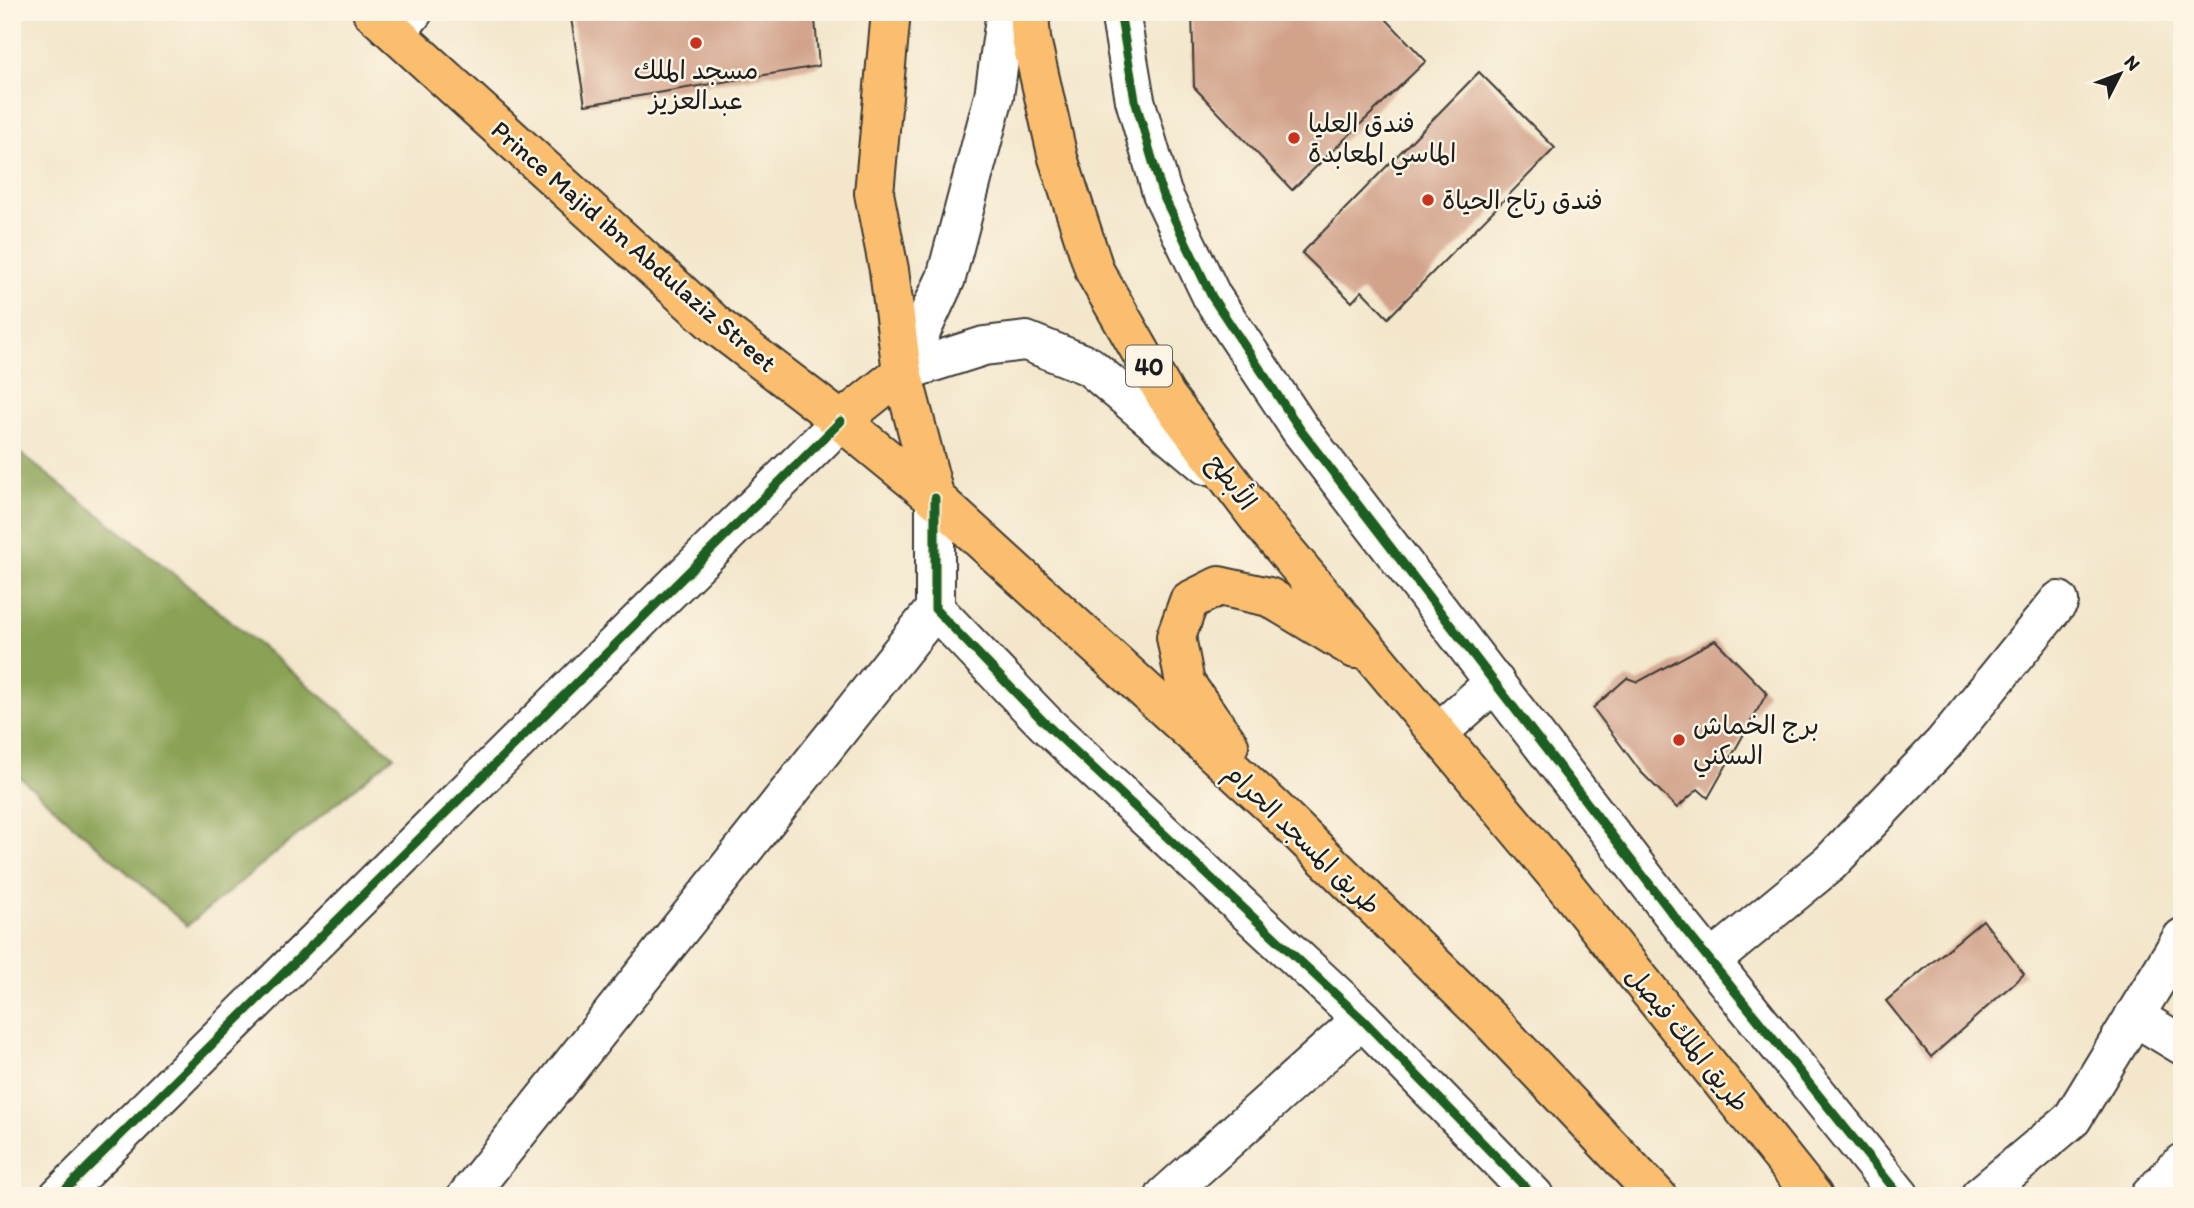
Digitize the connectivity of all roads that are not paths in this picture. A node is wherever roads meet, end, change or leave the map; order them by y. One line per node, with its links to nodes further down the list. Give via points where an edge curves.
1 (891, 12): 6 (main road, via 874,193)
2 (1006, 12): 6 (street, via 994,96 960,232 946,278)
3 (1028, 12): 9 (main road, الأبطح / 40, via 1058,158 1095,272 1166,396)
4 (1120, 12): 13 (street, via 1135,100 1162,193 1212,297 1302,432)
5 (394, 19): 7 (main road, Prince Majid ibn Abdulaziz Street, via 717,326)
6 (902, 372): 7 (main road); 8 (main road); 9 (street, via 984,346 1026,341 1089,366)
7 (841, 421): 8 (main road, Prince Majid ibn Abdulaziz Street); 23 (street)
8 (934, 498): 11 (street); 15 (main road, طريق المسجد الحرام)
9 (1247, 502): 12 (main road, الأبطح / 40)
10 (2059, 601): 18 (street, via 1944,743 1829,863)
11 (935, 609): 20 (street, via 1045,723); 24 (street)
12 (1381, 664): 14 (main road, الأبطح / 40); 15 (main road, via 1269,597 1219,586 1189,601 1176,637 1185,683)
13 (1495, 682): 14 (street); 18 (street)
14 (1438, 733): 16 (main road, الأبطح / 40)
15 (1273, 807): 27 (main road, طريق المسجد الحرام, via 1490,1020)
16 (1563, 883): 28 (main road, طريق الملك فيصل)
17 (2182, 938): 19 (street)
18 (1711, 961): 29 (street)
19 (2134, 1016): 21 (street); 30 (street, via 2072,1119)
20 (1362, 1019): 25 (street); 26 (street)
21 (2182, 1045)
22 (2182, 1163): 31 (street)
23 (59, 1196)
24 (467, 1196)
25 (1165, 1196)
26 (1534, 1196)
27 (1657, 1196)
28 (1812, 1196)
29 (1900, 1196)
30 (1980, 1196)
31 (2150, 1196)

